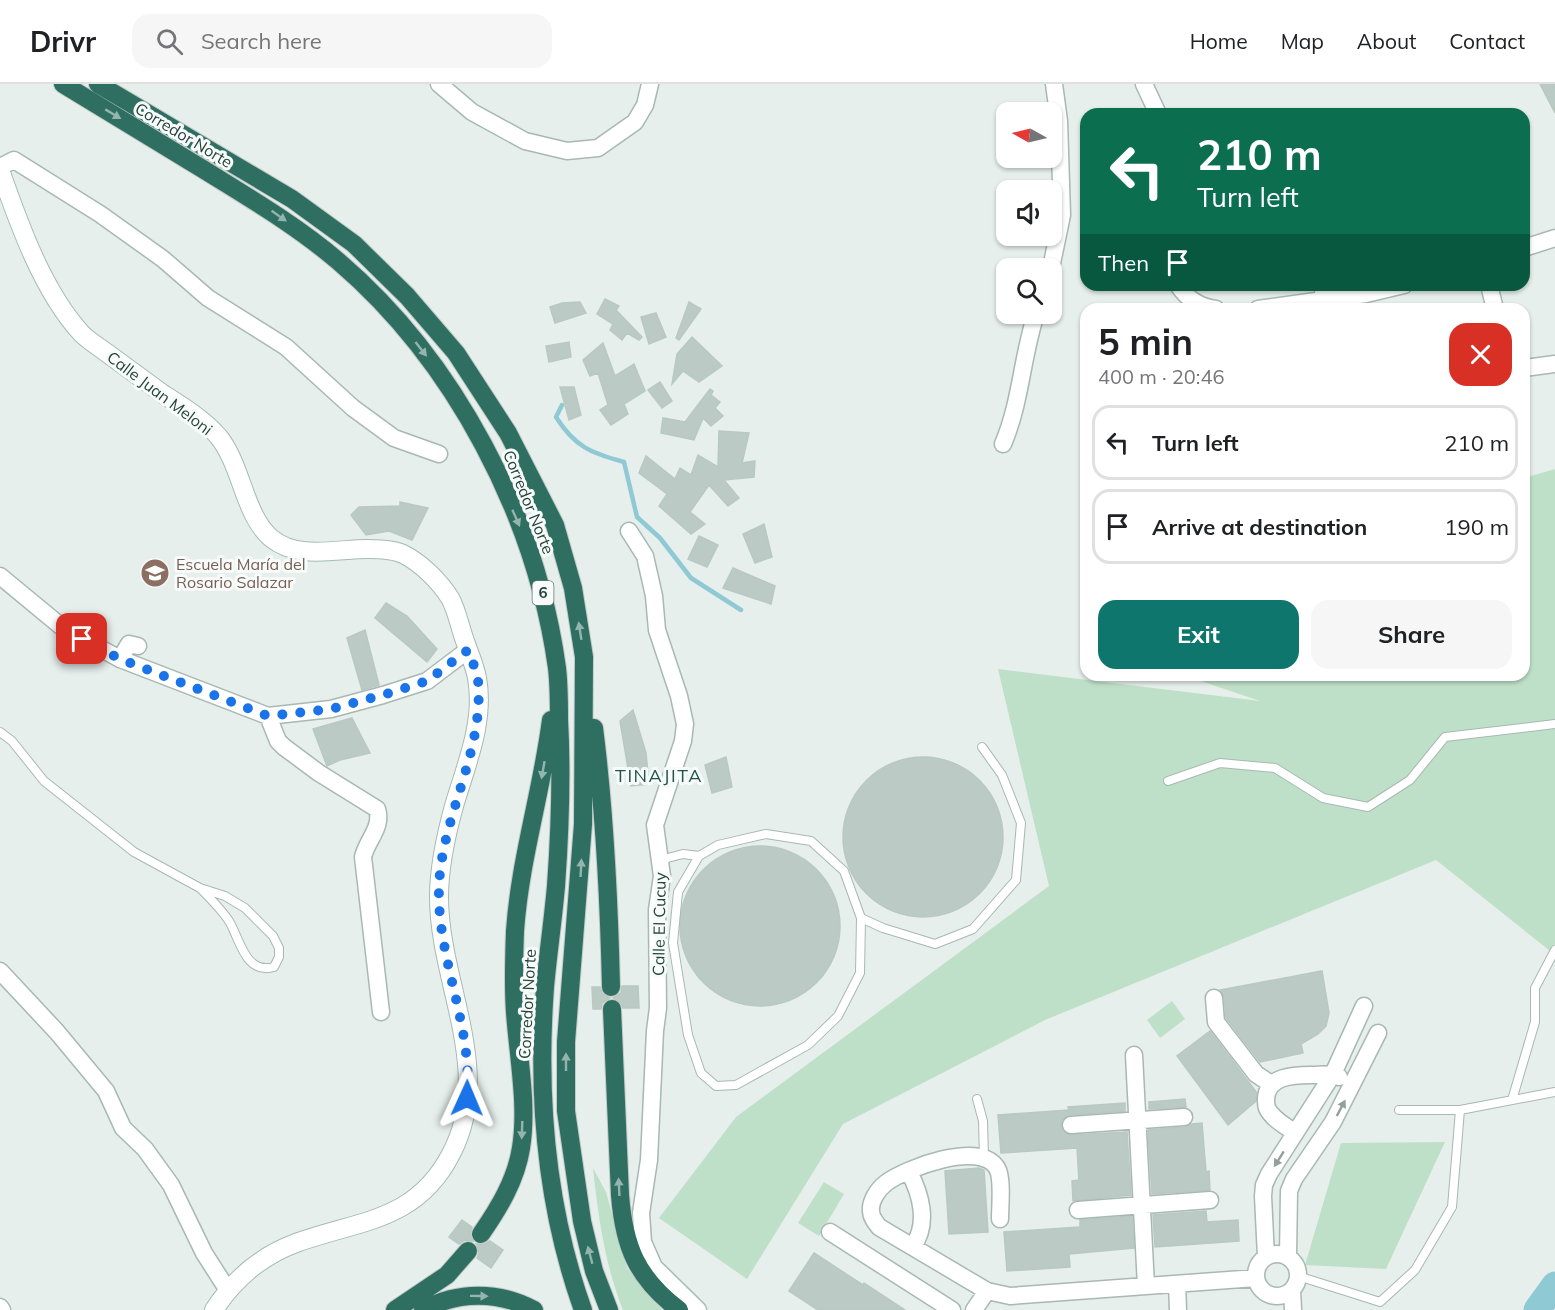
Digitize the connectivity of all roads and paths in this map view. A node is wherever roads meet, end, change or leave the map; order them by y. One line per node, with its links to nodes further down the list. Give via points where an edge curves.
1 (63, 84): 28 (highway, Corredor Norte / 6, one-way to 28, via 277,214 338,260 392,312 437,369 485,447 524,535 545,600)
2 (98, 84): 26 (highway, Corredor Norte / 6, one-way to 2, via 573,588 555,525 508,433 456,353 407,296 354,244 292,199)
3 (439, 84): 4 (street, via 472,112 525,141 567,151 598,148 635,122 645,105)
4 (650, 84)
5 (1054, 84): 11 (street, via 1062,215)
6 (1144, 84): 7 (street)
7 (1155, 108)
8 (0, 168): 21 (street, via 14,160 100,214 163,259 208,298 286,347 353,408 394,438); 25 (main road, Calle Juan Meloni, via 23,233 57,300 84,336 217,435 229,452 258,526 287,548 326,552 372,549 403,554 428,573 451,599)
9 (1555, 238): 10 (street)
10 (1530, 246)
11 (1053, 258)
12 (1184, 291): 15 (street)
13 (1344, 291): 14 (street)
14 (1324, 293): 16 (street)
15 (1197, 303)
16 (1283, 303)
17 (1033, 324): 20 (street, via 1014,417)
18 (1555, 364): 19 (street)
19 (1530, 367)
20 (1003, 444)
21 (439, 454)
22 (629, 531): 35 (street, Calle El Cucuy, via 645,556 657,630 680,696 685,724 655,825)
23 (0, 576): 27 (street, via 63,628)
24 (138, 646): 27 (street, via 129,644)
25 (468, 650): 29 (street, via 427,681 331,709); 75 (main road, Calle Juan Meloni, via 477,678 478,710 474,744 442,858 439,899 469,1078 465,1119 451,1154 434,1181 407,1205 268,1256)
26 (584, 657): 40 (highway, via 599,766); 84 (highway, Corredor Norte / 6, one-way to 26, via 594,1271 582,1221 566,1111 566,1042 583,824)
27 (120, 659): 29 (street)
28 (557, 671): 66 (highway, one-way to 66, via 549,740 520,882 515,930 521,1148 507,1191); 83 (highway, Corredor Norte / 6, via 559,822 545,989 543,1115 558,1226)
29 (268, 716): 44 (street, via 285,747 377,809 379,823 363,856)
30 (1555, 724): 33 (lane, via 1445,737 1410,780 1368,807 1323,798 1275,768 1220,763)
31 (0, 732): 36 (lane, via 44,781 134,852)
32 (982, 747): 37 (lane, via 1002,775 1021,823 1016,880 974,929 935,944)
33 (1168, 781)
34 (699, 856): 35 (lane, via 683,854); 37 (lane, via 718,845 766,834 811,841 843,871); 37 (lane, via 678,892 673,943 688,1035 701,1073 716,1086 736,1085 798,1051 838,1016 860,973)
35 (660, 860): 86 (street, Calle El Cucuy, via 658,1008 649,1160 641,1213 643,1242 654,1266)
36 (200, 888): 36 (lane, via 225,896 244,908 273,936 279,948 274,967 258,968 250,962 220,908)
37 (861, 918)
38 (1555, 950): 52 (lane, via 1535,988 1535,1022)
39 (0, 971): 75 (street, via 106,1091 123,1128 145,1149 171,1185 204,1253)
40 (611, 987)
41 (1214, 998): 49 (street, via 1216,1022 1256,1074)
42 (1364, 1006): 47 (street)
43 (612, 1009): 85 (highway, one-way to 43, via 643,1275 622,1225)
44 (381, 1012)
45 (1378, 1033): 48 (street)
46 (1134, 1055): 56 (street)
47 (1332, 1074): 48 (street); 49 (street, via 1294,1075); 58 (street)
48 (1354, 1083): 69 (street, one-way to 48, via 1289,1191)
49 (1271, 1084): 58 (street, via 1266,1107)
50 (1555, 1092): 52 (lane)
51 (977, 1099): 59 (lane, via 983,1121)
52 (1512, 1100): 54 (lane)
53 (1400, 1110): 54 (lane)
54 (1460, 1110): 72 (lane, via 1452,1207 1415,1270 1380,1302)
55 (1184, 1118): 56 (street)
56 (1138, 1120): 57 (street); 62 (street)
57 (1071, 1125)
58 (1296, 1133): 70 (street, one-way to 70, via 1264,1185)
59 (984, 1158): 60 (street, via 952,1157); 64 (street, via 999,1173)
60 (909, 1172): 67 (street, via 922,1209 921,1232); 67 (street, via 886,1183 873,1199 870,1210 879,1227)
61 (1210, 1200): 62 (street)
62 (1142, 1205): 63 (street); 74 (street)
63 (1078, 1210)
64 (1000, 1219)
65 (830, 1232): 87 (street)
66 (481, 1234)
67 (913, 1246): 76 (street)
68 (468, 1251): 80 (highway, via 447,1275)
69 (1288, 1256): 70 (street); 72 (street, via 1294,1261)
70 (1266, 1257): 71 (street, via 1260,1262)
71 (1256, 1278): 73 (street); 77 (street)
72 (1295, 1283): 77 (street); 90 (street)
73 (1177, 1284): 74 (street); 89 (street)
74 (1146, 1286): 78 (street)
75 (227, 1289): 79 (main road, Calle Juan Meloni)
76 (987, 1291): 78 (street); 88 (street)
77 (1270, 1302)
78 (1010, 1303)
79 (214, 1310)
80 (395, 1310)
81 (423, 1310): 82 (highway, one-way to 82, via 448,1299 474,1295 504,1299)
82 (534, 1310)
83 (583, 1310)
84 (609, 1310)
85 (679, 1310)
86 (698, 1310)
87 (952, 1310)
88 (974, 1310)
89 (1178, 1310)
90 (1293, 1310)

